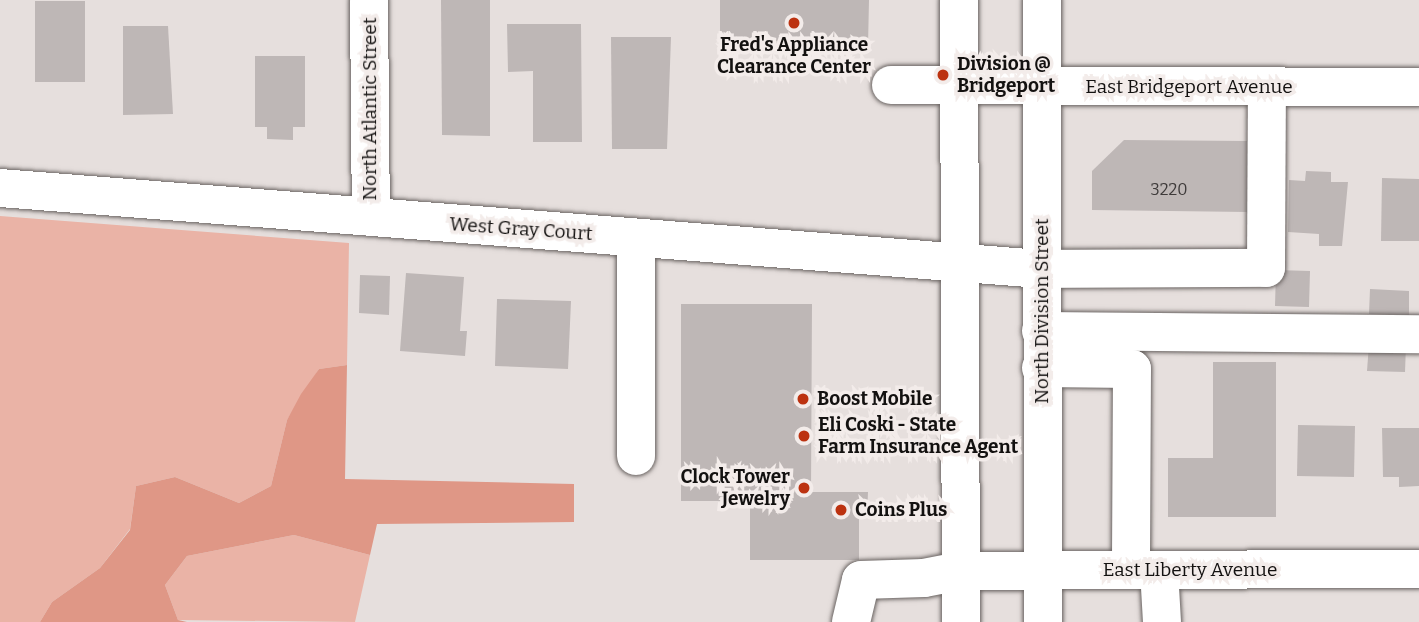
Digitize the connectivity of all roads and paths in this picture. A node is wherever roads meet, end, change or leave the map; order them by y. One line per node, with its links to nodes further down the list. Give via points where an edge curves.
1 (369, 0): 10 (street, North Atlantic Street)
2 (958, 0): 5 (street)
3 (1042, 0): 6 (street, North Division Street)
4 (891, 85): 5 (street, East Bridgeport Avenue)
5 (960, 86): 6 (street, East Bridgeport Avenue); 12 (street)
6 (1044, 87): 7 (street, East Bridgeport Avenue); 13 (street, North Division Street)
7 (1266, 87): 8 (street, East Bridgeport Avenue); 13 (street, West Gray Court, via 1266,268)
8 (1419, 87)
9 (0, 188): 10 (street, West Gray Court)
10 (370, 218): 11 (street, West Gray Court)
11 (636, 238): 12 (street, West Gray Court); 17 (street)
12 (960, 263): 13 (street, West Gray Court); 19 (street)
13 (1041, 269): 14 (street, North Division Street)
14 (1041, 331): 15 (street); 16 (street, North Division Street)
15 (1419, 334)
16 (1041, 368): 20 (street, via 1132,369); 21 (street, North Division Street)
17 (636, 456)
18 (1419, 569): 20 (street, East Liberty Avenue)
19 (961, 570): 21 (street, East Liberty Avenue); 22 (street, East Liberty Avenue, via 924,578 861,580); 23 (street)
20 (1145, 570): 21 (street, East Liberty Avenue); 25 (street)
21 (1042, 573): 24 (street, North Division Street)
22 (851, 622)
23 (961, 622)
24 (1042, 622)
25 (1162, 622)

